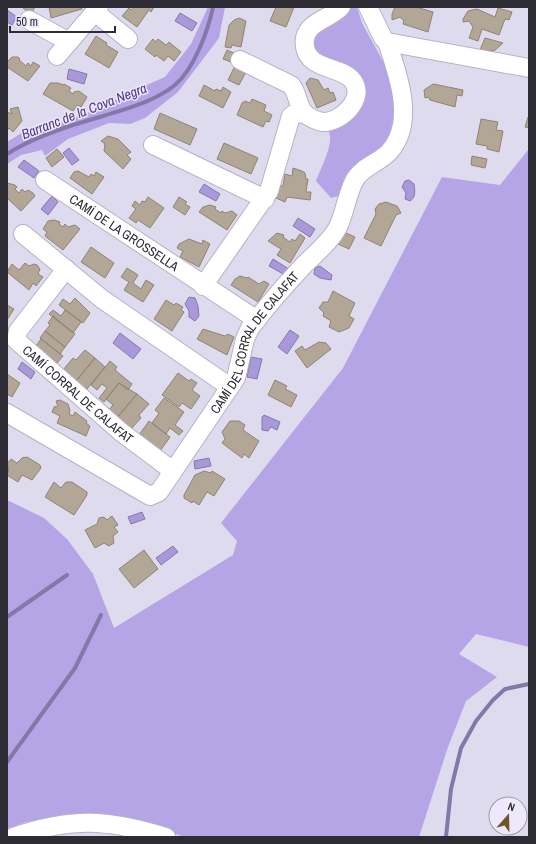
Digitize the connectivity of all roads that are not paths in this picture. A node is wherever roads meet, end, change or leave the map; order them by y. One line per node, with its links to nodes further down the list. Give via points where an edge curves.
1 (341, 7): 11 (street, via 310,27 306,33 305,48 320,65 354,81 355,97 348,110 337,120 322,122)
2 (368, 7): 7 (street, CAMÍ DEL CORRAL DE CALAFAT, via 382,38)
3 (97, 10): 5 (street); 6 (street)
4 (29, 20): 6 (street)
5 (128, 39)
6 (69, 42): 8 (street)
7 (387, 42): 10 (street); 18 (street, CAMÍ DEL CORRAL DE CALAFAT, via 400,81 403,100 400,130 396,141 390,152 357,176 338,227 332,236)
8 (57, 56)
9 (240, 60): 11 (street, via 291,85)
10 (529, 68)
11 (304, 113): 14 (street, via 291,116)
12 (153, 145): 14 (street)
13 (45, 180): 17 (street, CAMÍ DE LA GROSSELLA)
14 (265, 199): 17 (street)
15 (23, 234): 16 (street)
16 (66, 270): 19 (street, CAMÍ CORRAL DE CALAFAT); 20 (street, via 102,299)
17 (203, 286): 18 (street, CAMÍ DE LA GROSSELLA)
18 (257, 320): 20 (street, CAMÍ DEL CORRAL DE CALAFAT, via 248,332 239,369)
19 (11, 342): 22 (street, CAMÍ CORRAL DE CALAFAT)
20 (230, 387): 22 (street, CAMÍ DEL CORRAL DE CALAFAT)
21 (7, 413): 22 (street, CAMÍ DEL CORRAL DE CALAFAT, via 150,496 159,492)
22 (173, 471)
23 (14, 837): 24 (street, via 64,823 87,822 119,825)
24 (166, 837)

